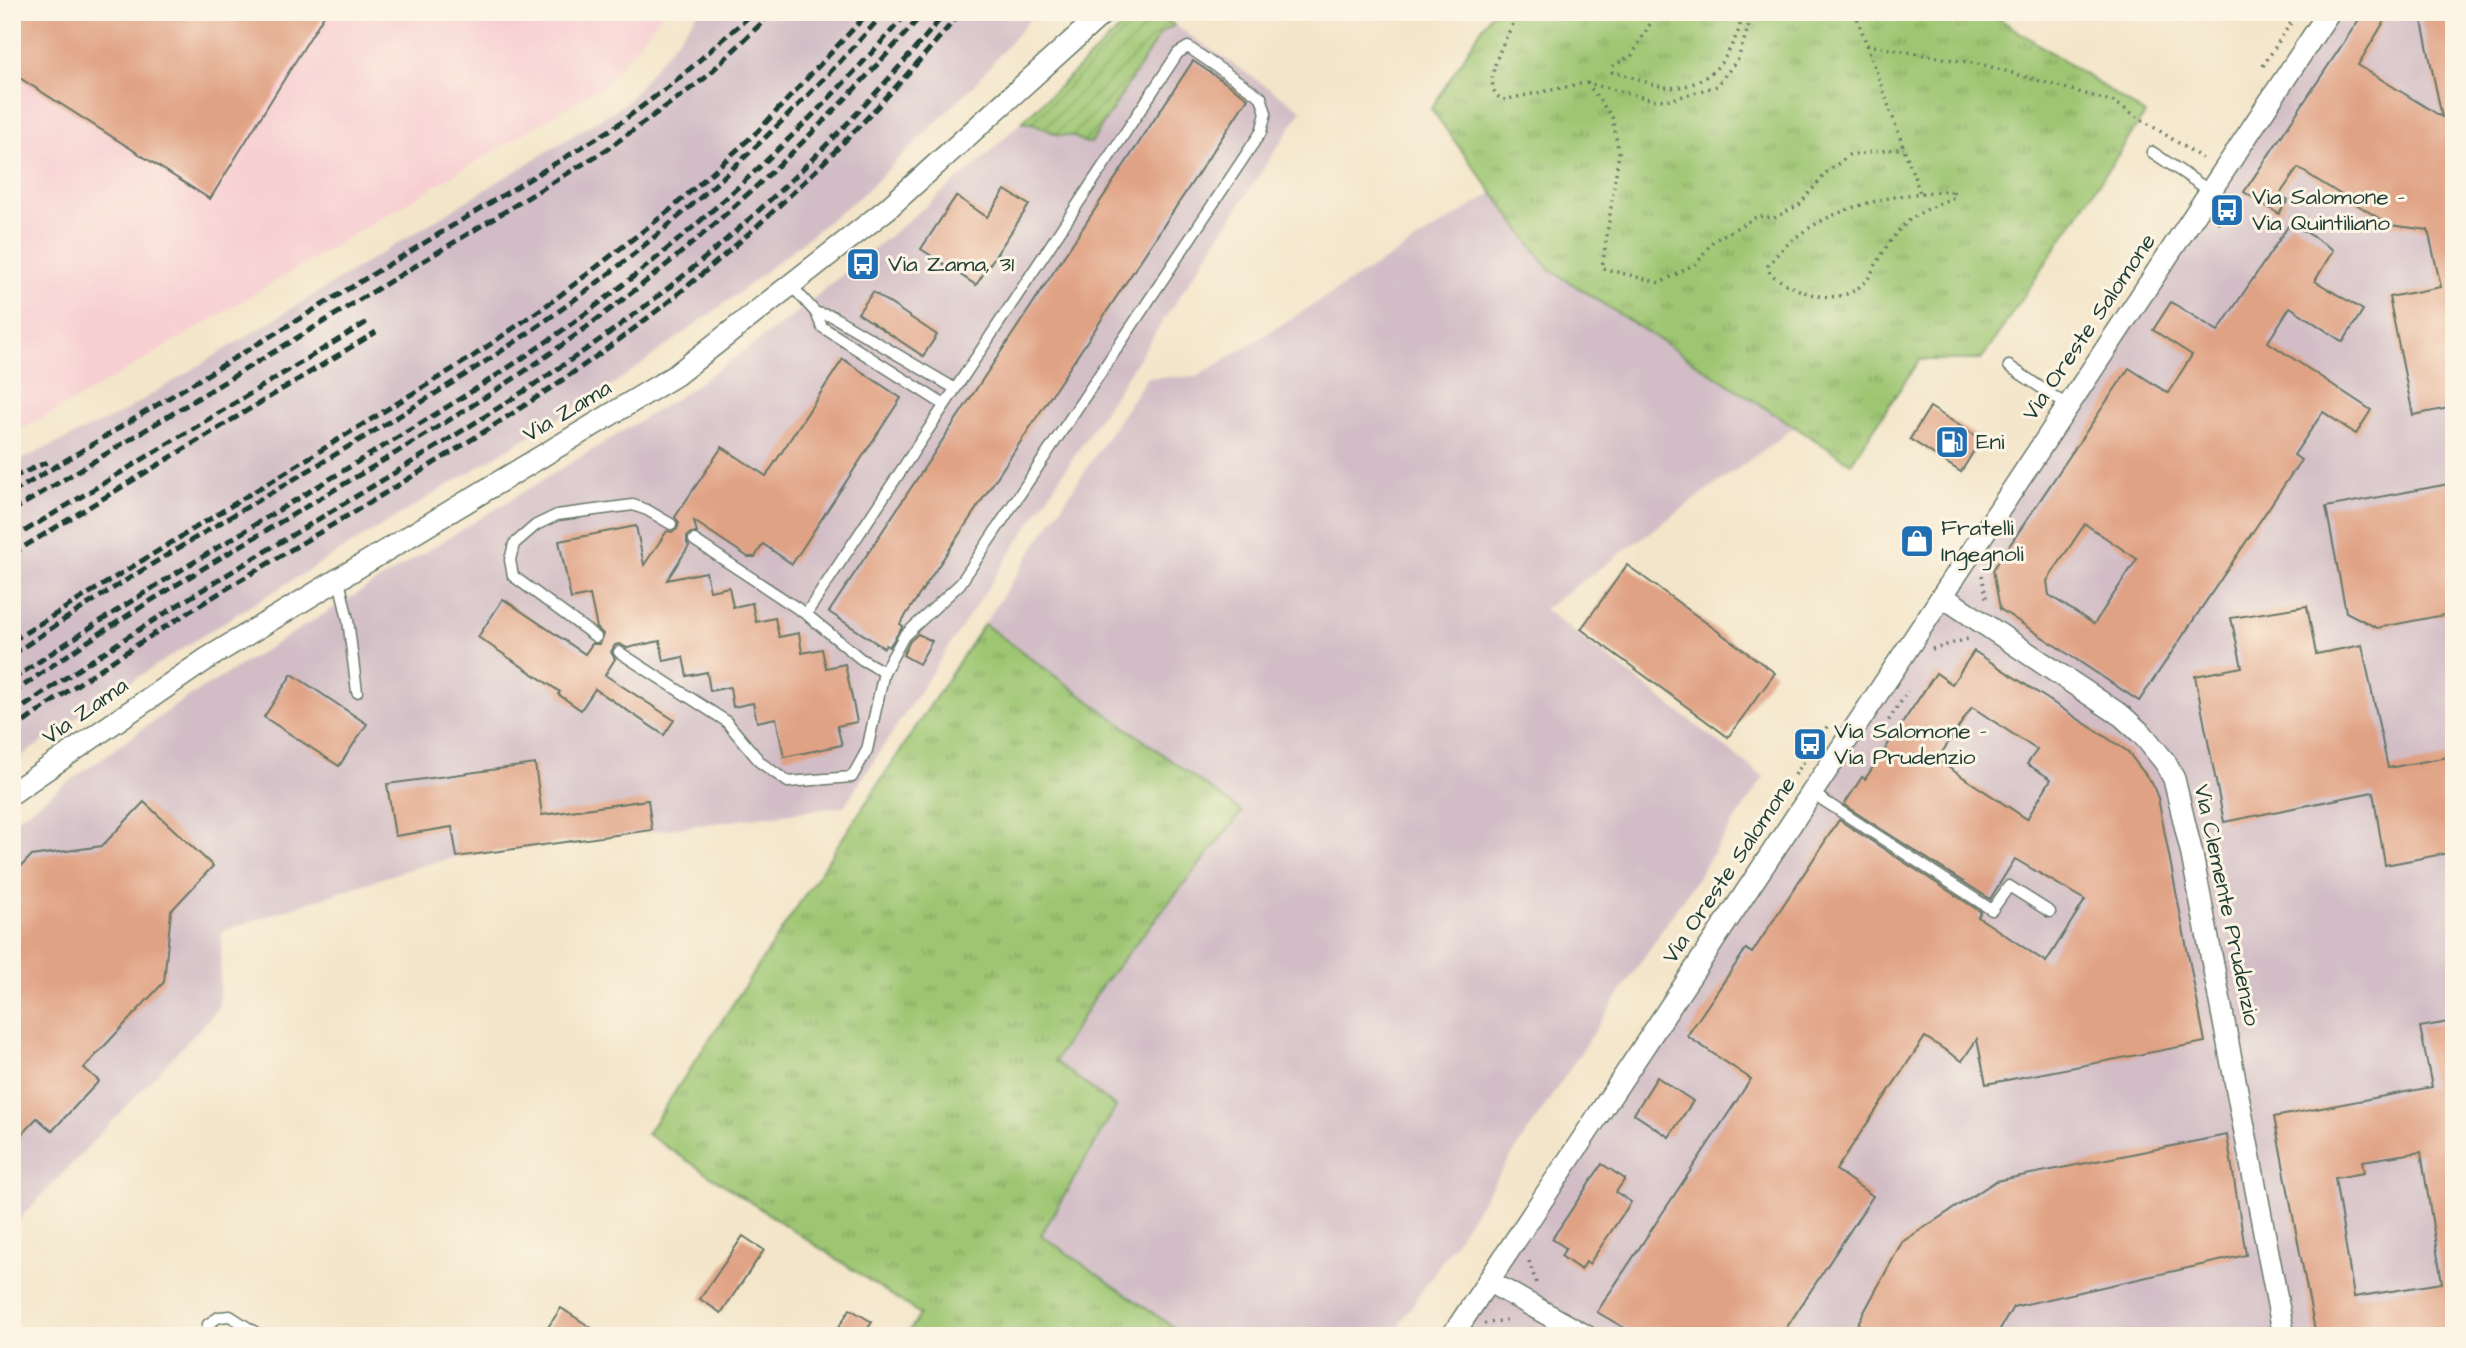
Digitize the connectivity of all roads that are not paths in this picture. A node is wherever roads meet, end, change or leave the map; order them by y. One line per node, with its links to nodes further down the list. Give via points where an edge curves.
1 (1104, 12): 5 (street, Via Zama, via 887,209)
2 (2329, 12): 4 (street, Via Oreste Salomone)
3 (2152, 152): 4 (lane)
4 (2210, 191): 10 (street, Via Oreste Salomone)
5 (791, 285): 6 (lane); 13 (street, Via Zama, via 676,375)
6 (816, 313): 8 (lane, via 832,316); 9 (lane, via 822,327)
7 (2009, 366): 10 (lane)
8 (954, 388): 9 (lane); 18 (lane, via 1178,53 1188,47 1261,97 1266,113 1261,132 960,584 904,636)
9 (943, 404): 15 (lane)
10 (2068, 406): 14 (street, Via Oreste Salomone)
11 (671, 524): 16 (lane, via 633,505 557,515 514,544 513,576)
12 (694, 540): 15 (lane)
13 (339, 579): 19 (lane); 20 (street, Via Zama, via 208,658)
14 (1942, 596): 21 (street, Via Oreste Salomone); 28 (street, Via Clemente Prudenzio, via 2122,716 2155,748 2174,779)
15 (806, 614): 18 (lane)
16 (596, 637)
17 (619, 652): 18 (lane, via 726,721 761,763 788,782 852,777 867,750)
18 (884, 672)
19 (357, 692)
20 (12, 793)
21 (1812, 793): 22 (lane, via 1992,911 2009,886); 23 (street, Via Oreste Salomone)
22 (2050, 912)
23 (1488, 1281): 26 (street, Via Oreste Salomone); 27 (street)
24 (206, 1336): 25 (lane, via 208,1324 230,1316)
25 (261, 1336)
26 (1452, 1336)
27 (1586, 1336)
28 (2284, 1336)

